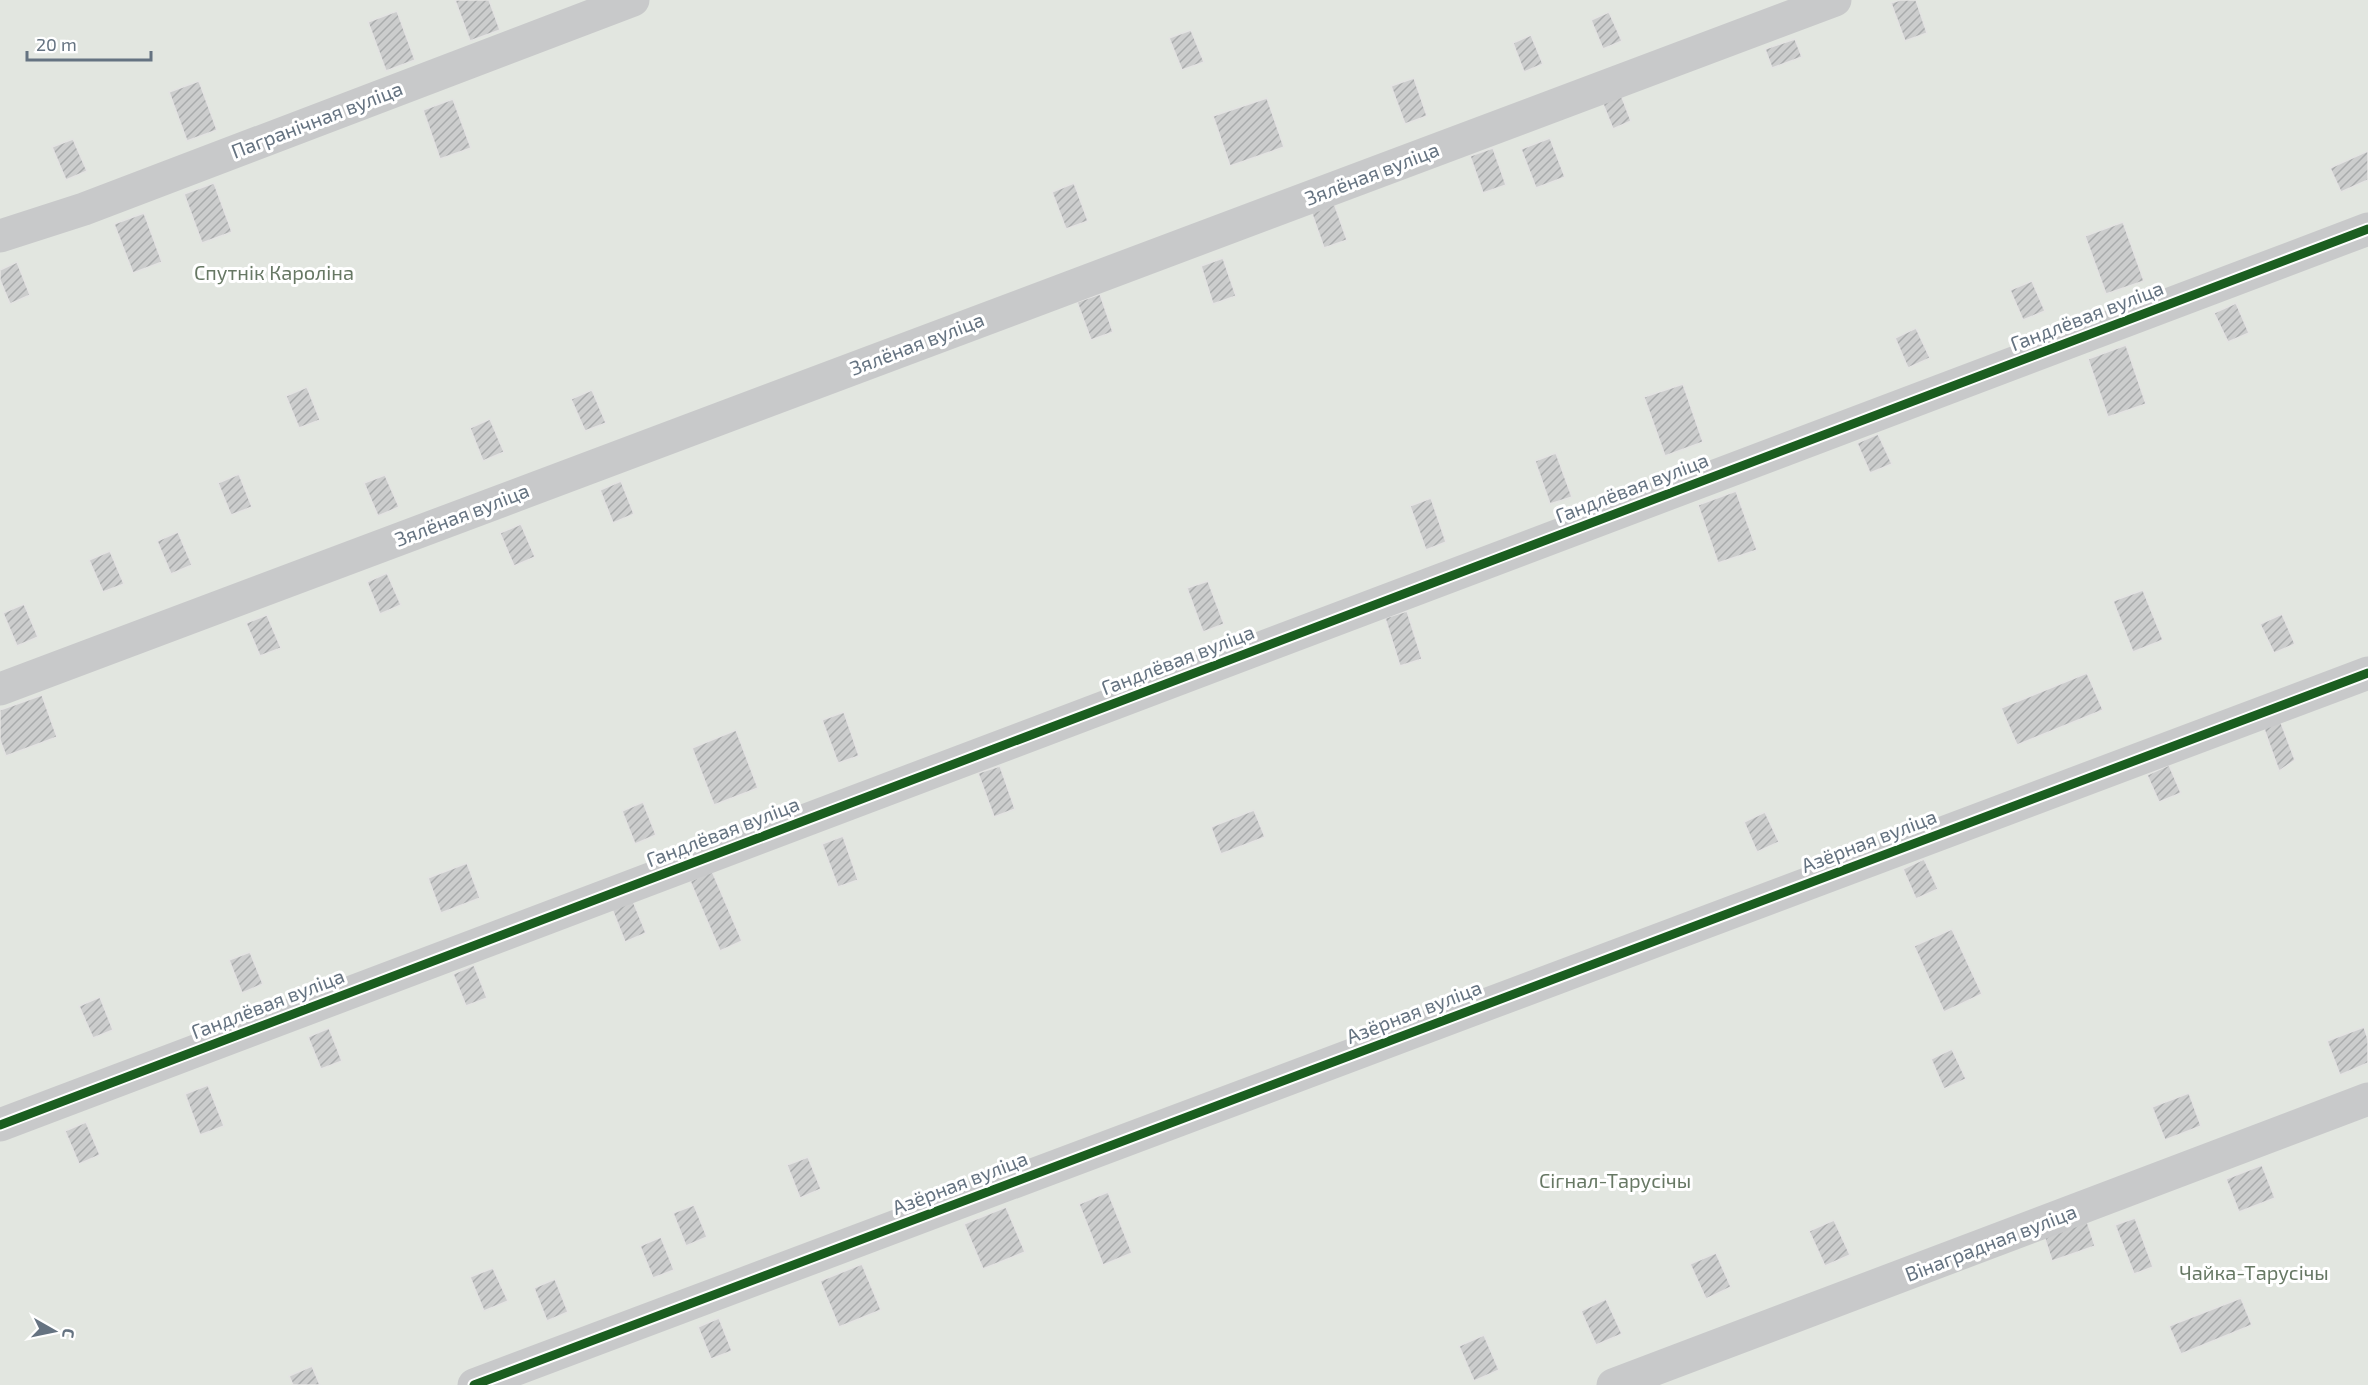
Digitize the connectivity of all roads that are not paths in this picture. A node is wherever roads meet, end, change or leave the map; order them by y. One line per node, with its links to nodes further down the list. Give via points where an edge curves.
1 (633, 0): 4 (street, Пагранічная вуліца, via 84,209)
2 (1835, 0): 6 (street, Зялёная вуліца)
3 (2368, 229): 8 (street, Гандлёвая вуліца)
4 (0, 236)
5 (2368, 673): 9 (street, Азёрная вуліца)
6 (0, 688)
7 (2368, 1099): 10 (street, Вінаградная вуліца)
8 (0, 1125)
9 (474, 1385)
10 (1613, 1385)

